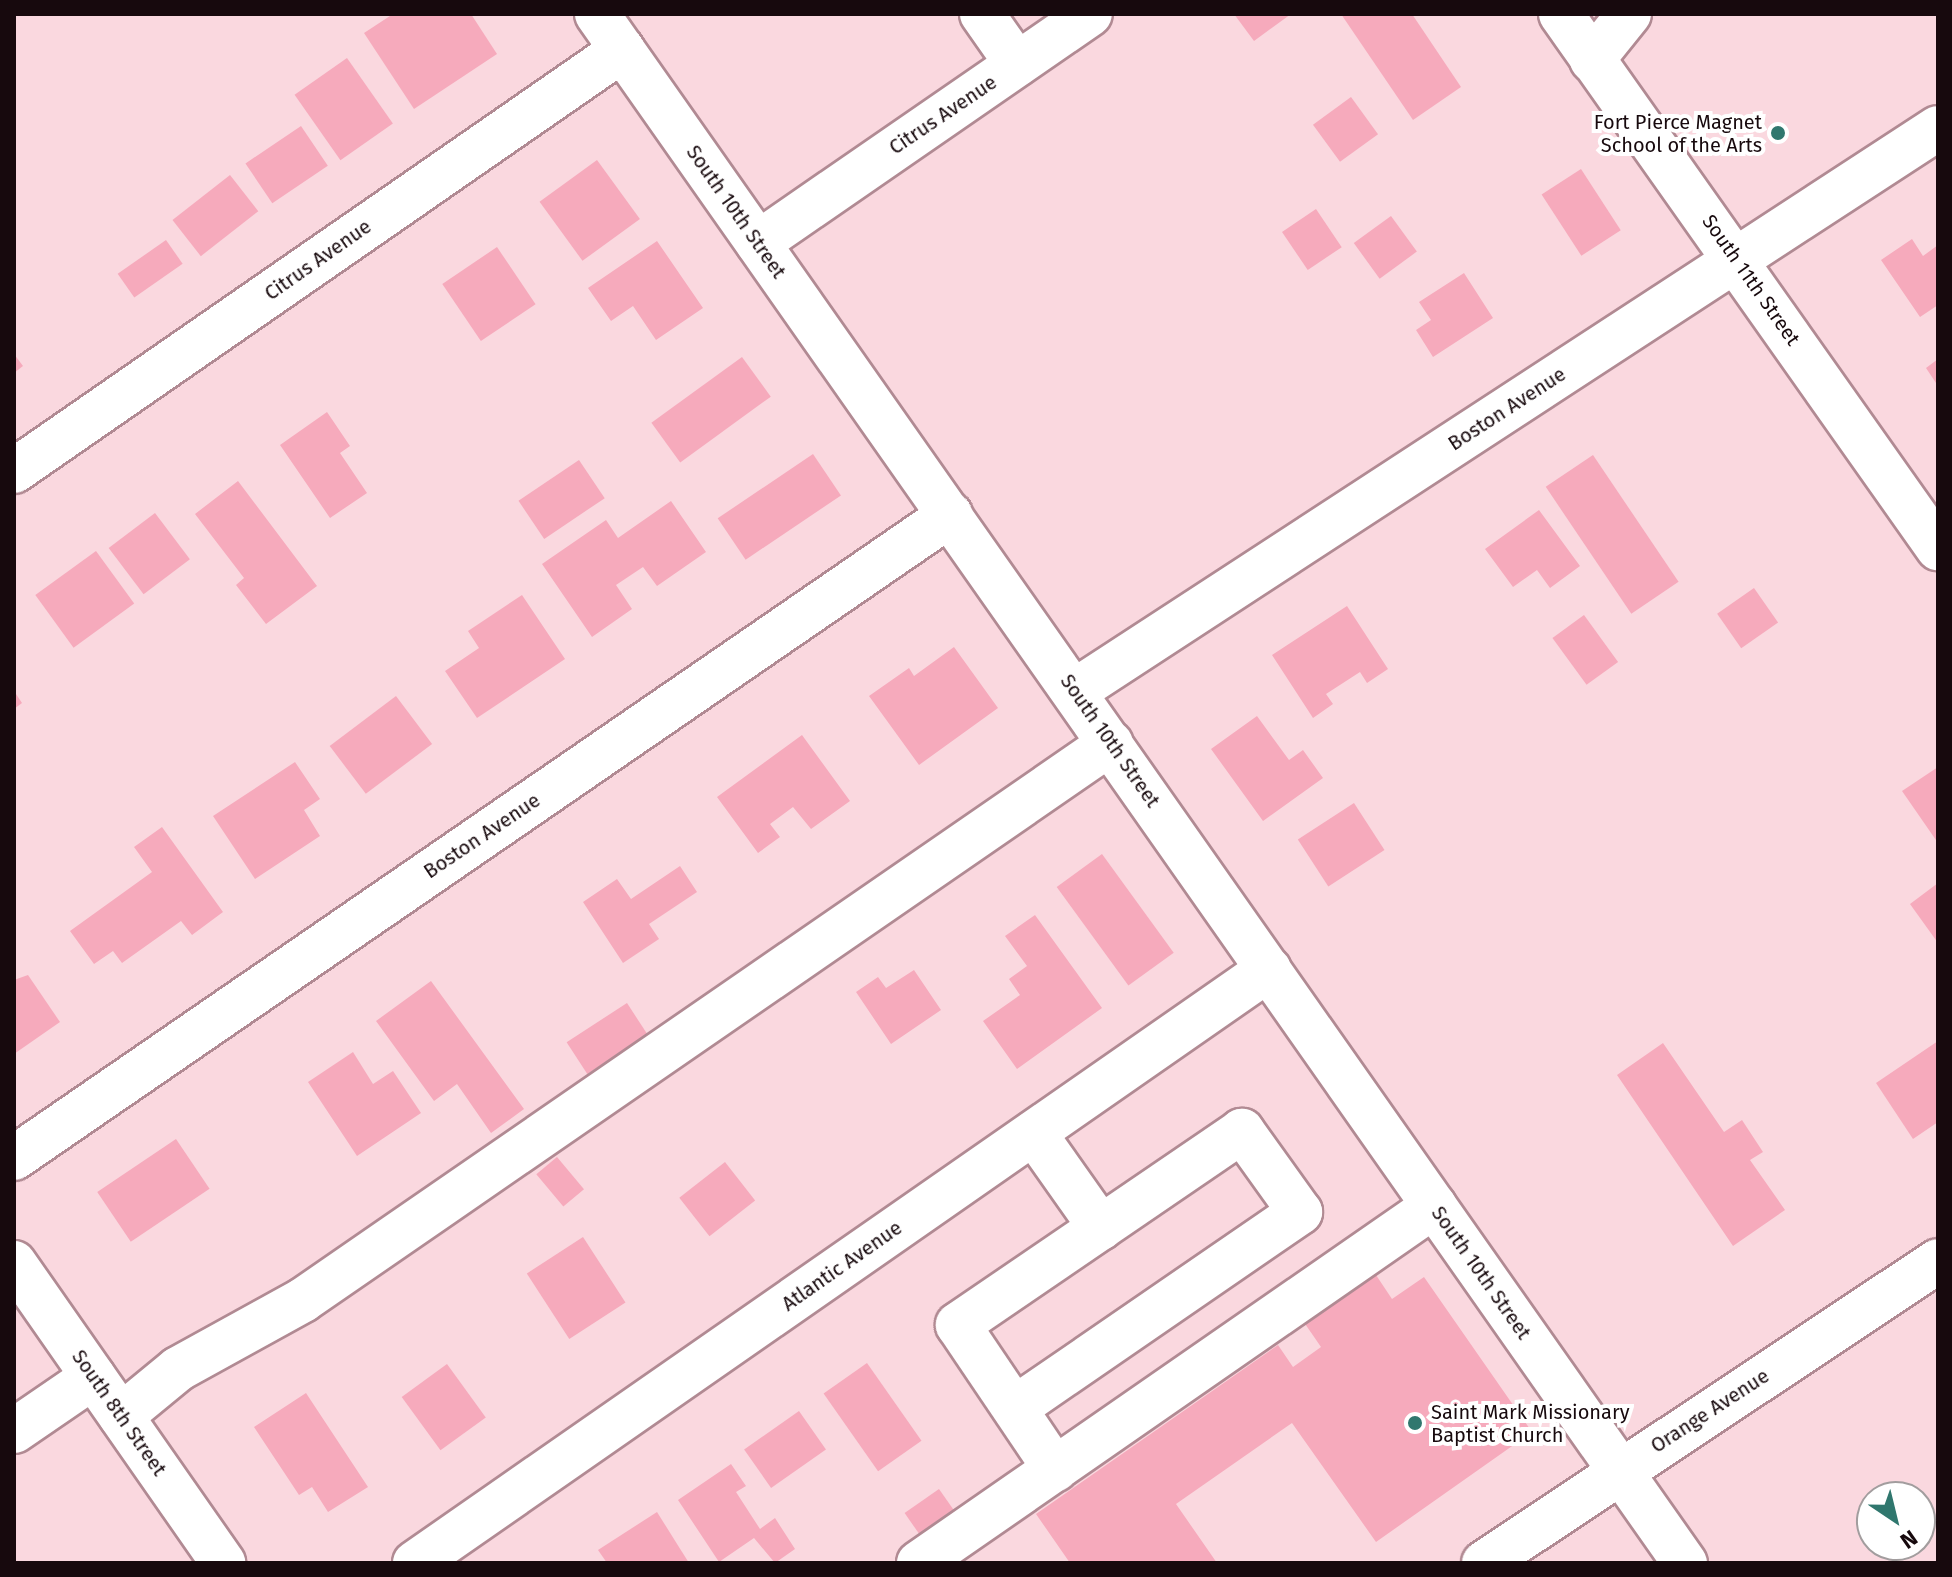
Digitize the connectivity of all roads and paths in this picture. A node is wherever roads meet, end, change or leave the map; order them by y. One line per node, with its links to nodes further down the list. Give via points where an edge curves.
1 (597, 14): 6 (street, South 10th Street)
2 (982, 14): 8 (street)
3 (1090, 14): 8 (street, Citrus Avenue)
4 (1561, 14): 7 (street, South 11th Street)
5 (1629, 14): 7 (street)
6 (622, 50): 10 (street, South 10th Street); 12 (street, Citrus Avenue)
7 (1592, 60): 11 (street, South 11th Street)
8 (1017, 64): 10 (street, Citrus Avenue)
9 (1938, 128): 11 (street, Boston Avenue)
10 (758, 243): 13 (street, South 10th Street)
11 (1737, 259): 14 (street, South 11th Street); 15 (street, Boston Avenue)
12 (14, 471)
13 (950, 515): 15 (street, South 10th Street); 19 (street, Boston Avenue)
14 (1938, 548)
15 (1075, 691): 16 (street, South 10th Street)
16 (1111, 743): 17 (street, South 10th Street); 26 (street, via 303,1300 178,1369)
17 (1269, 969): 18 (street, Atlantic Avenue); 20 (street, South 10th Street)
18 (1034, 1133): 21 (street); 32 (street, Atlantic Avenue)
19 (14, 1158)
20 (1434, 1206): 28 (street); 29 (street, South 10th Street)
21 (1101, 1228): 25 (street, via 958,1325); 25 (street, via 1242,1131 1300,1212)
22 (1938, 1261): 29 (street, Orange Avenue)
23 (14, 1263): 24 (street, South 8th Street)
24 (93, 1377): 26 (street, South 8th Street); 27 (street)
25 (1015, 1408): 28 (street)
26 (121, 1416): 31 (street, South 8th Street)
27 (14, 1431)
28 (1055, 1469): 30 (street)
29 (1620, 1471): 34 (street, Orange Avenue); 35 (street, South 10th Street)
30 (972, 1548): 33 (street)
31 (223, 1563)
32 (415, 1563)
33 (919, 1563)
34 (1484, 1563)
35 (1685, 1563)

